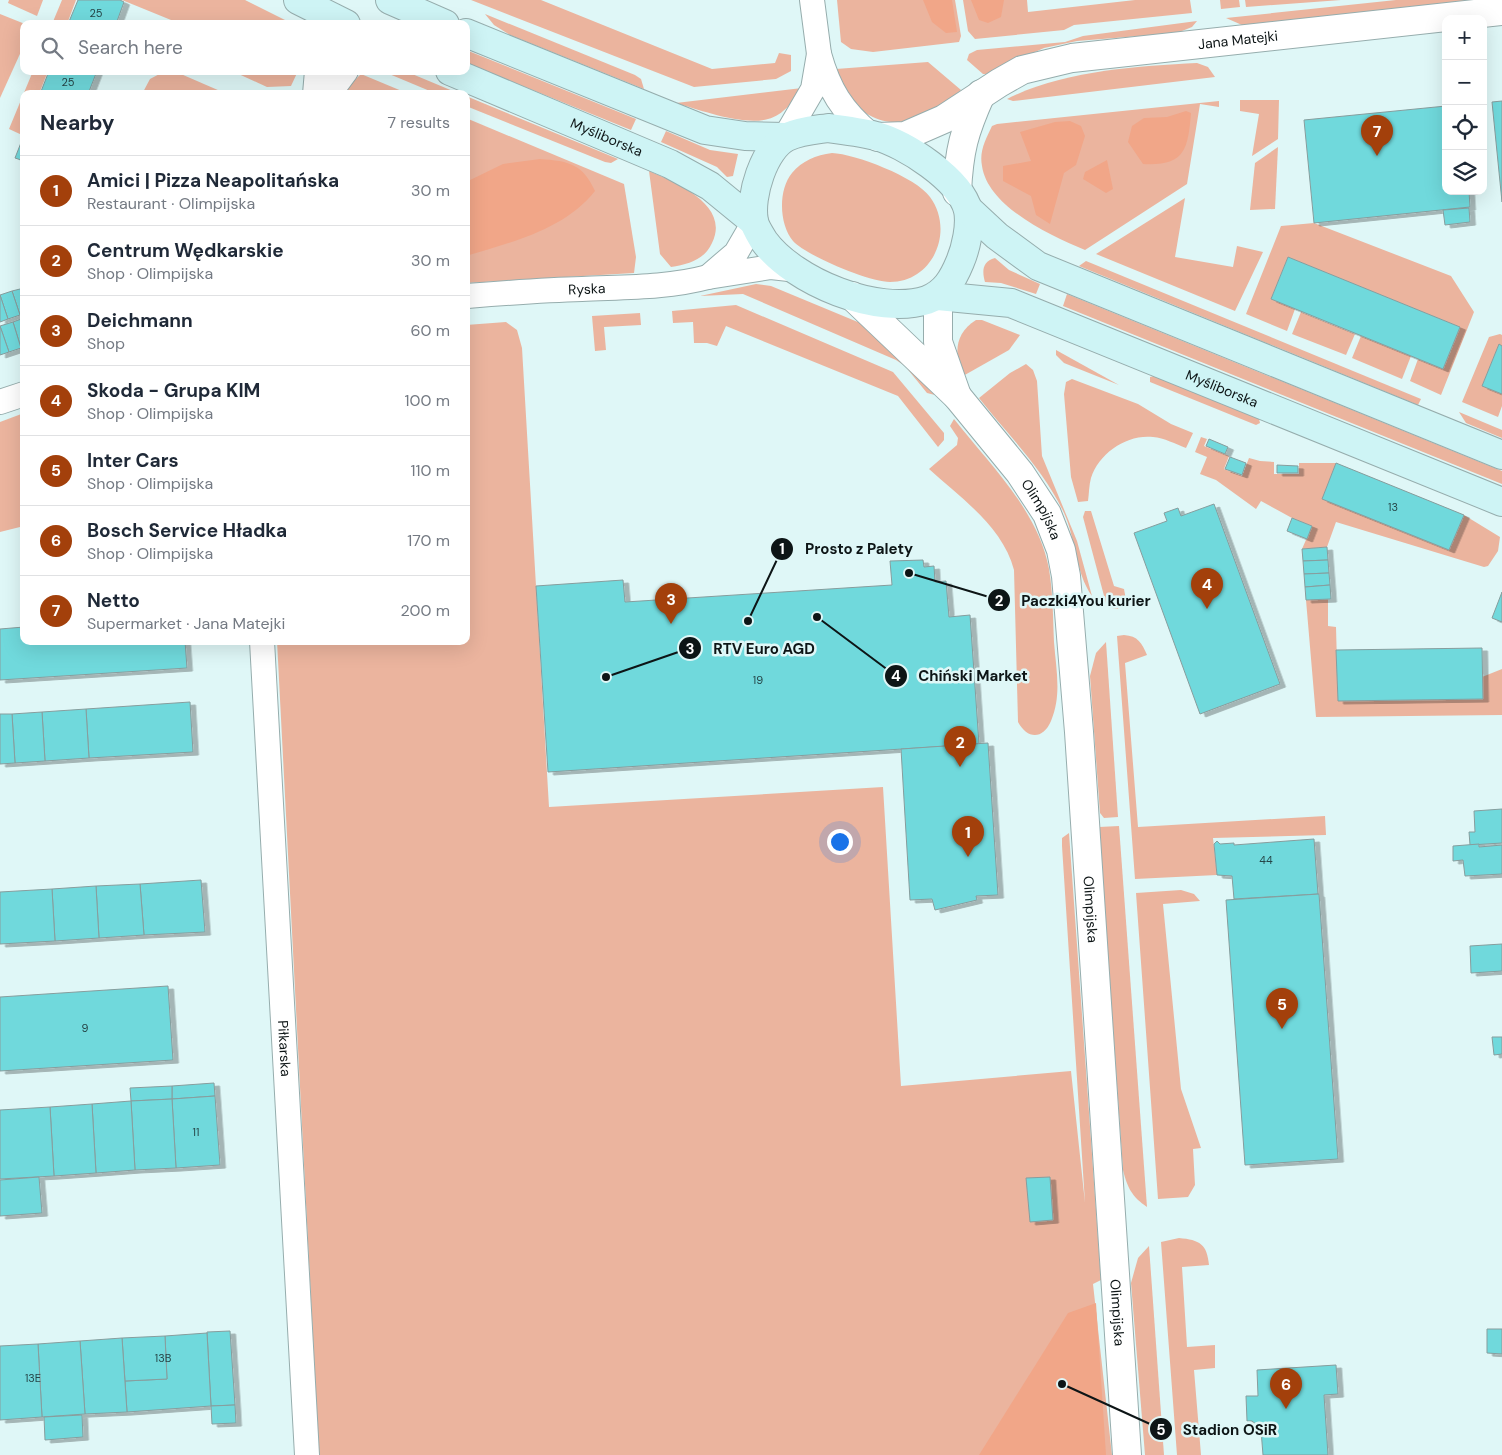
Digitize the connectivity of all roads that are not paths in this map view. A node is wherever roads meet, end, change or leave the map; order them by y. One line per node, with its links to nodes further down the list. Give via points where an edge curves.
1 (390, 0): 6 (main road)
2 (812, 0): 8 (street)
3 (310, 10): 5 (main road)
4 (1502, 11): 14 (street, Jana Matejki, via 1072,58 1022,70)
5 (336, 20)
6 (436, 20)
7 (470, 35): 16 (main road, via 705,130)
8 (819, 54): 15 (street, via 837,101 855,122); 16 (street, via 813,89)
9 (317, 75): 12 (street)
10 (343, 75): 13 (street)
11 (459, 75): 18 (main road, Myśliborska, via 670,164 710,186)
12 (315, 90)
13 (332, 90)
14 (981, 94): 15 (street, Jana Matejki, via 944,119 905,136); 17 (street, via 965,131 958,164)
15 (874, 136): 16 (main road, via 828,128); 17 (main road, via 905,148 931,164 951,182)
16 (785, 138): 18 (main road, via 770,155 760,174 754,199)
17 (963, 200): 23 (main road, via 966,242 963,256 952,280); 27 (main road, via 997,236 1038,266)
18 (754, 222): 19 (main road, Myśliborska, via 778,256); 20 (street, Ryska, via 736,253)
19 (798, 270): 20 (street, Ryska, via 771,267); 22 (main road, Myśliborska)
20 (708, 277): 21 (street, Ryska, via 685,284)
21 (470, 296)
22 (852, 296): 23 (main road, Myśliborska, via 904,305); 25 (street, Olimpijska)
23 (938, 296): 25 (street, Olimpijska, via 938,342); 28 (main road, Myśliborska, via 971,297 1020,306)
24 (20, 395): 26 (street)
25 (957, 396): 31 (street, Olimpijska, via 1036,495 1054,530 1066,576)
26 (0, 402)
27 (1502, 455)
28 (1502, 502)
29 (262, 645): 30 (street, Piłkarska)
30 (306, 1455)
31 (1127, 1455)

